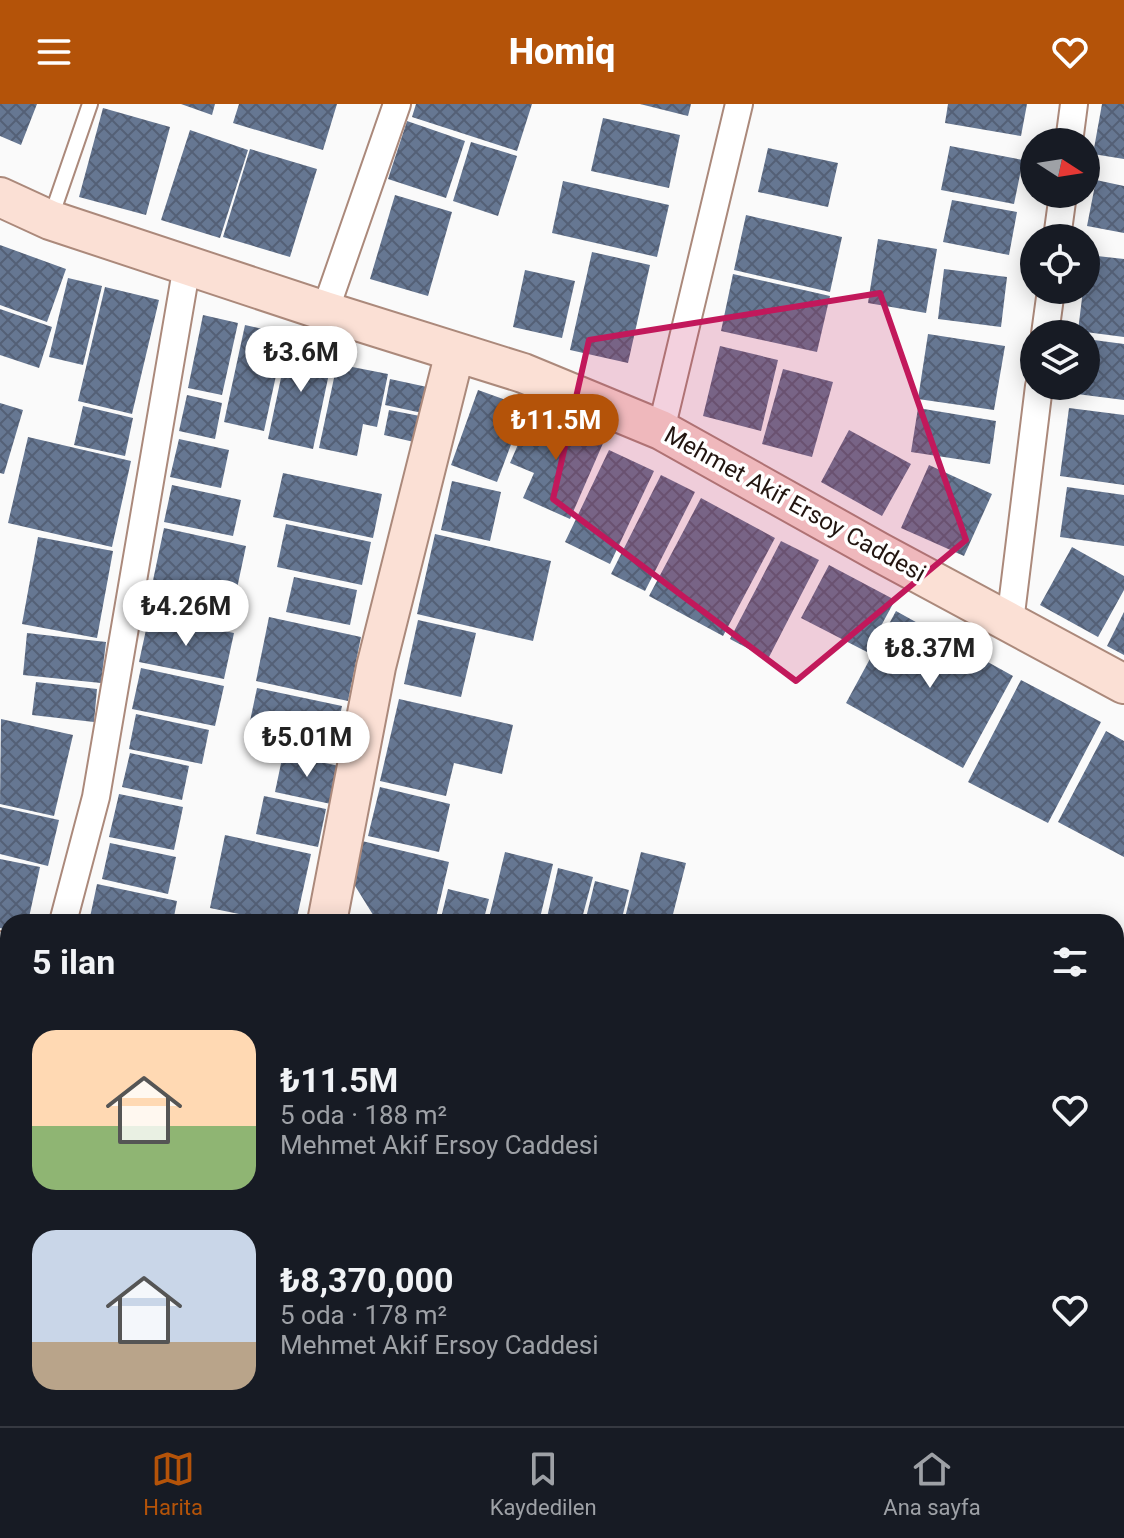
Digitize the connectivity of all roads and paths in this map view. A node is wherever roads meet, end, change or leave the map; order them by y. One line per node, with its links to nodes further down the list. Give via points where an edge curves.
1 (90, 104): 7 (lane)
2 (397, 104): 9 (street)
3 (739, 104): 12 (street)
4 (1074, 104): 5 (street)
5 (1071, 128)
6 (0, 197): 7 (main road, Mehmet Akif Ersoy Caddesi)
7 (50, 220): 8 (main road, Mehmet Akif Ersoy Caddesi)
8 (187, 265): 9 (main road, Mehmet Akif Ersoy Caddesi); 15 (street, via 96,797)
9 (325, 311): 10 (main road, Mehmet Akif Ersoy Caddesi)
10 (455, 352): 12 (main road, Mehmet Akif Ersoy Caddesi, via 523,373); 16 (main road, via 376,667)
11 (1037, 400): 13 (street)
12 (661, 430): 13 (main road, Mehmet Akif Ersoy Caddesi)
13 (1010, 622): 14 (main road, Mehmet Akif Ersoy Caddesi)
14 (1124, 684)
15 (65, 914)
16 (331, 914)

